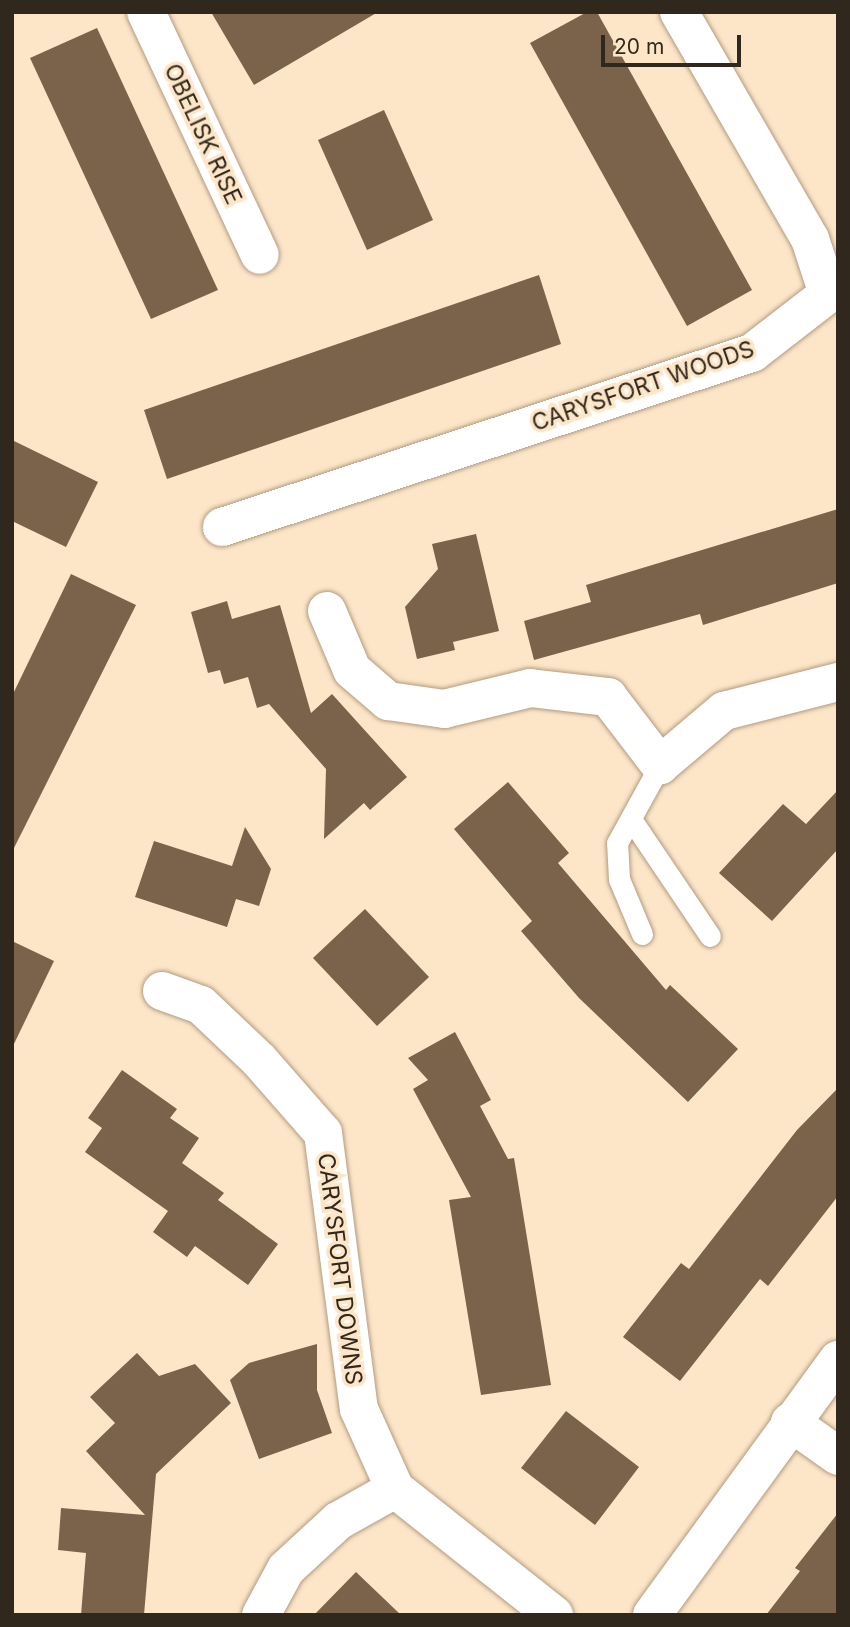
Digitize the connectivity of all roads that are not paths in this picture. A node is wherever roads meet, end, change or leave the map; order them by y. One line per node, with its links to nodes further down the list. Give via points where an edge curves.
1 (146, 12): 3 (street, OBELISK RISE)
2 (679, 12): 4 (street, CARYSFORT WOODS, via 810,239 828,294 752,353)
3 (260, 255)
4 (222, 527)
5 (327, 611): 7 (street, via 352,670 388,701 444,709 530,688 608,696)
6 (838, 682): 7 (street, via 724,711)
7 (660, 765): 8 (lane)
8 (631, 819): 9 (lane, via 617,843 619,879); 10 (lane)
9 (642, 934)
10 (710, 936)
11 (162, 991): 15 (street, CARYSFORT DOWNS, via 201,1004 259,1060 323,1133 359,1409)
12 (838, 1360): 13 (street)
13 (790, 1422): 14 (street); 18 (street)
14 (838, 1455)
15 (395, 1489): 16 (street, via 338,1521 286,1569); 17 (street, CARYSFORT DOWNS)
16 (261, 1615)
17 (554, 1615)
18 (653, 1615)

